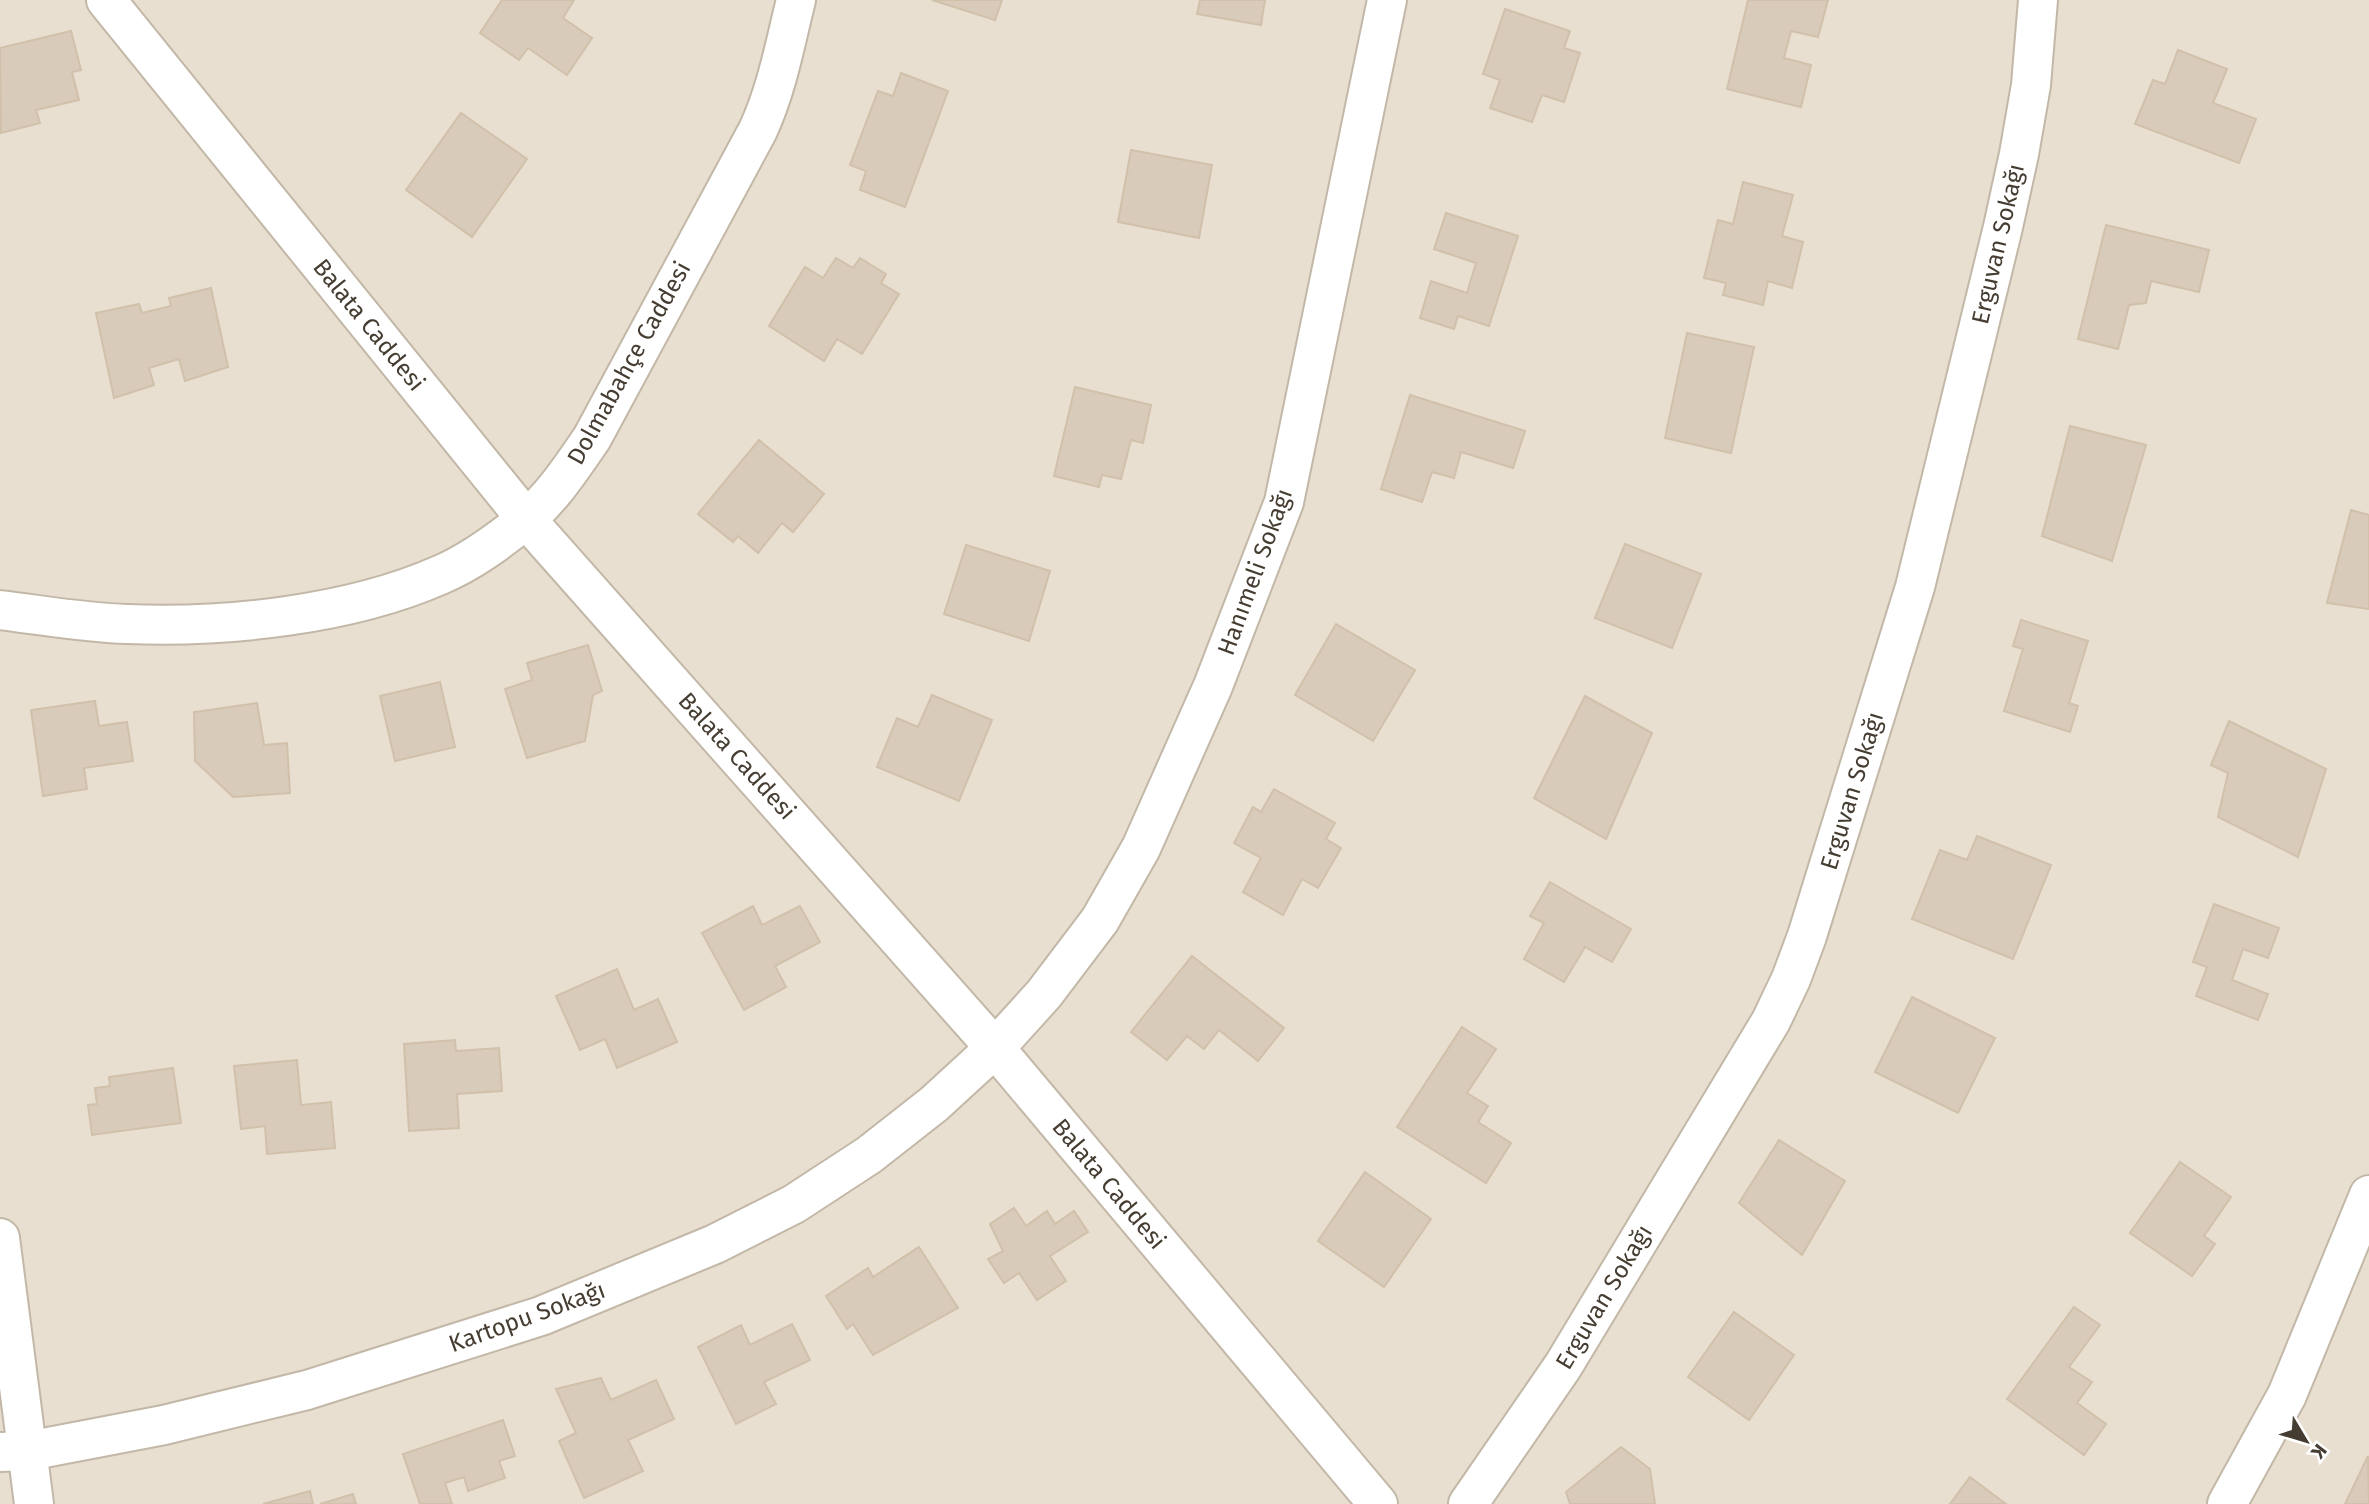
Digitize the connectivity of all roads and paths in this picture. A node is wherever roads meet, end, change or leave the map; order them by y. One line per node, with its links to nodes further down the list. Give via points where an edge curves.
1 (106, 0): 5 (street, Balata Caddesi)
2 (796, 0): 5 (street, Dolmabahçe Caddesi, via 758,130 592,438 562,482)
3 (1387, 0): 7 (street, Hanımeli Sokağı, via 1284,502 1213,686 1141,848 1100,920 1044,994)
4 (2038, 0): 13 (street, Erguvan Sokağı, via 2019,154 1918,574 1803,947 1771,1021 1563,1366)
5 (526, 519): 6 (street, Dolmabahçe Caddesi, via 481,553 440,575 339,607 180,625 124,624); 7 (street, Balata Caddesi)
6 (0, 610)
7 (995, 1048): 10 (street, Kartopu Sokağı, via 869,1155 794,1204 715,1244 541,1316 307,1390 164,1425); 12 (street, Balata Caddesi)
8 (2369, 1195): 14 (street, via 2287,1395)
9 (0, 1238): 10 (street)
10 (14, 1452): 11 (street)
11 (34, 1504)
12 (1378, 1504)
13 (1468, 1504)
14 (2227, 1504)

